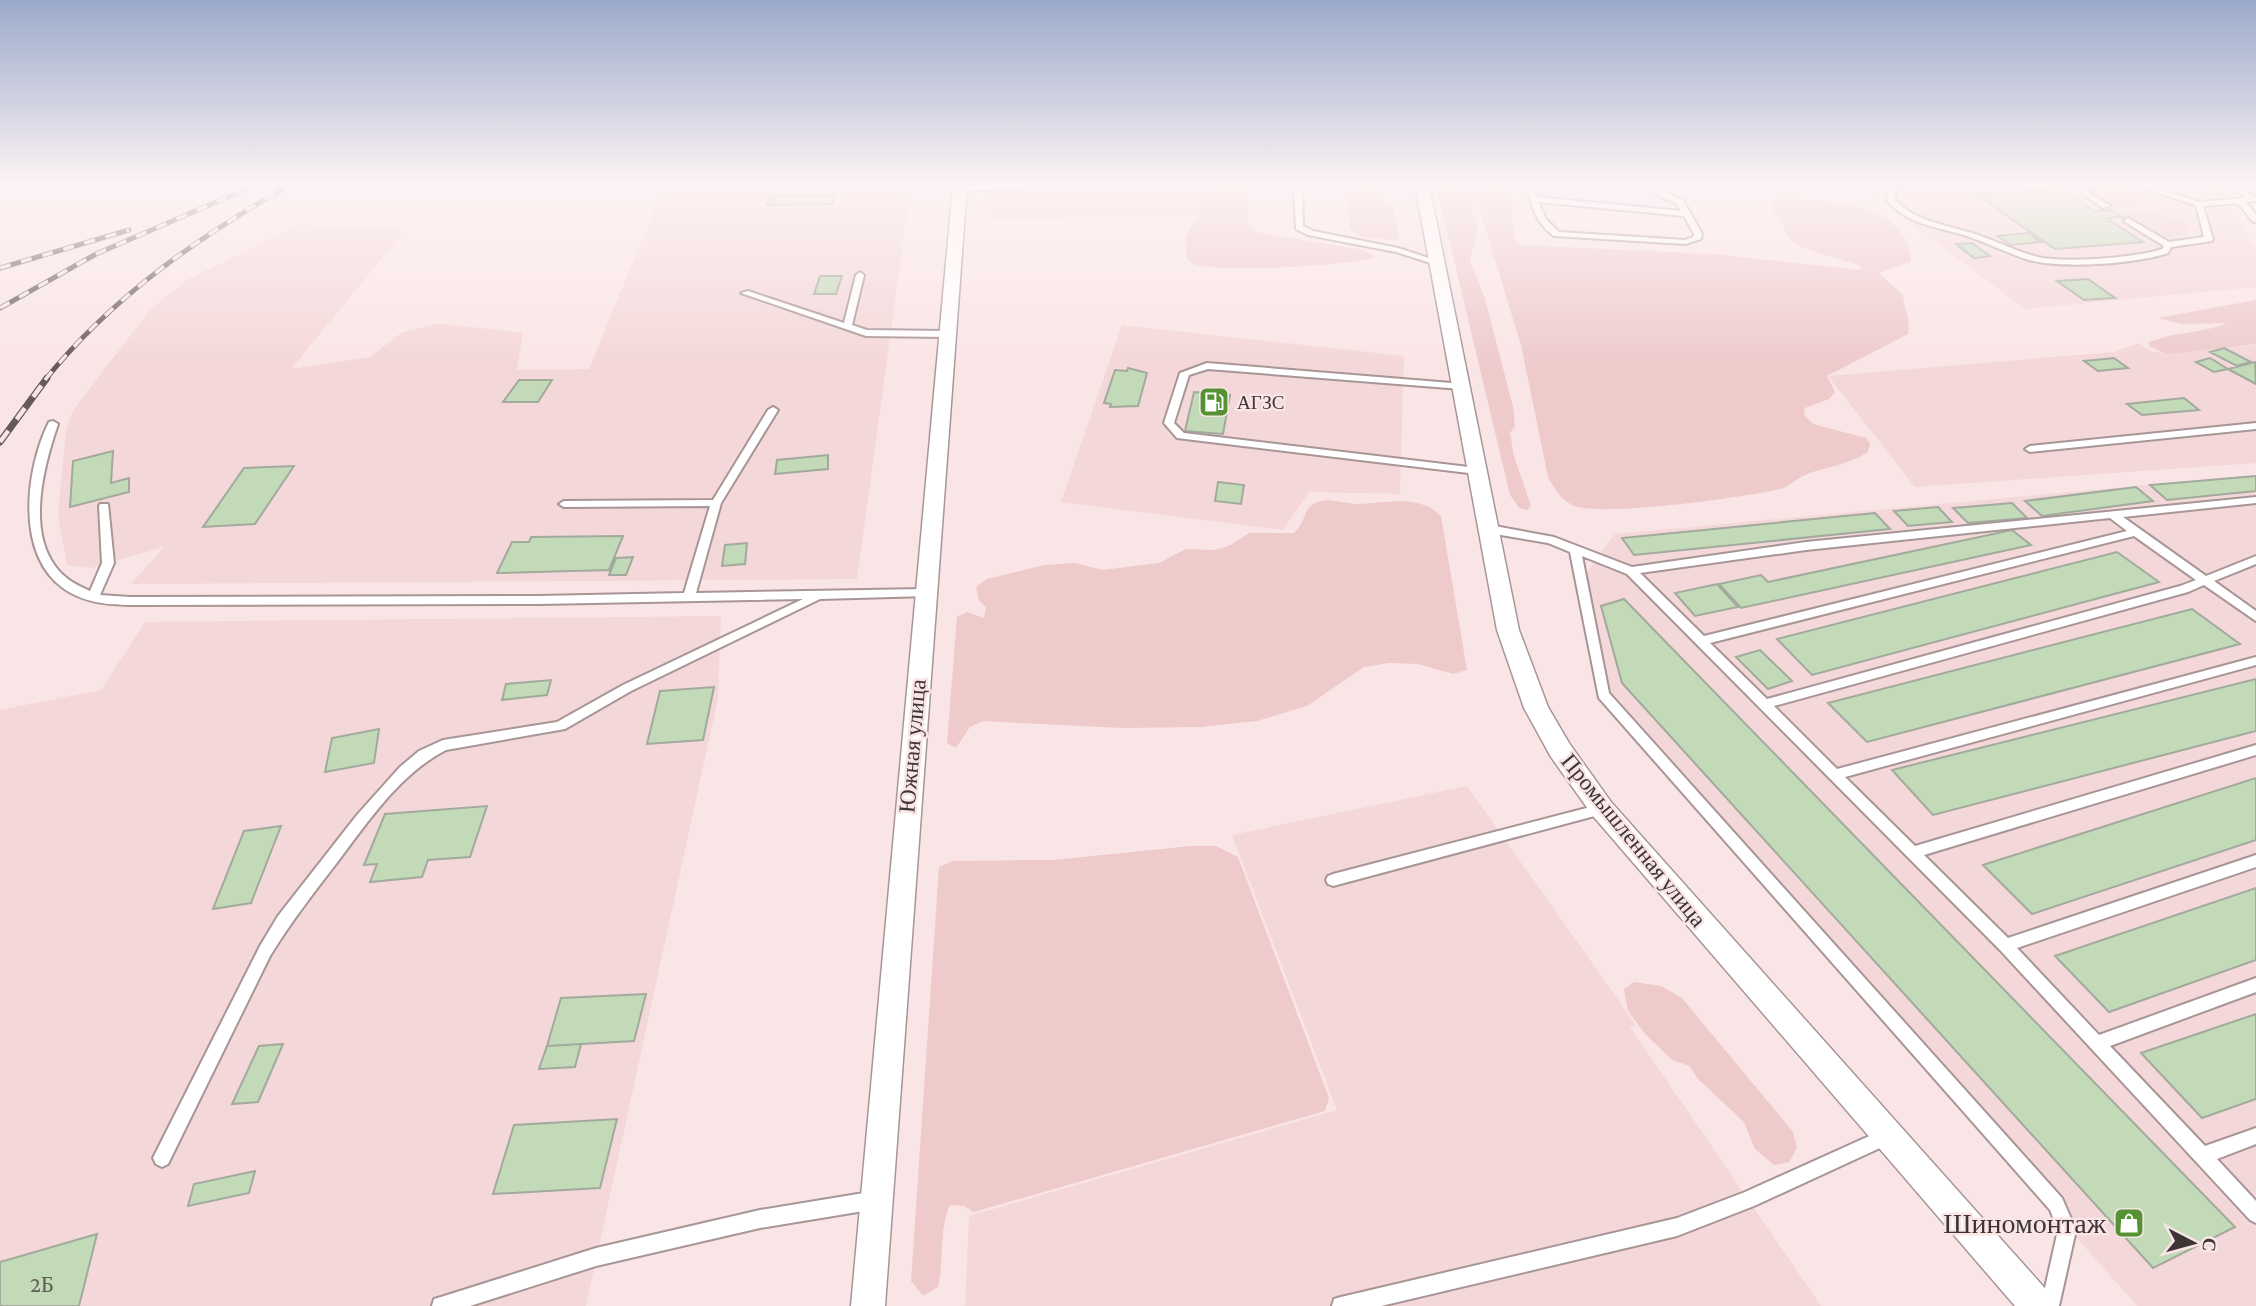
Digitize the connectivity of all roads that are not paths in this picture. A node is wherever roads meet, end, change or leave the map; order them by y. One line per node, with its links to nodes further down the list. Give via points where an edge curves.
1 (955, 246): 10 (street, Южная улица)
2 (1377, 246): 6 (lane)
3 (1434, 246): 6 (street, Промышленная улица)
4 (1996, 246): 5 (lane, via 2046,261 2067,262 2157,254)
5 (2168, 246)
6 (1437, 262): 11 (street, Промышленная улица)
7 (860, 275): 9 (lane)
8 (745, 293): 9 (lane)
9 (847, 327): 10 (lane, via 875,335)
10 (947, 334): 28 (street, Южная улица)
11 (1461, 386): 16 (street, Промышленная улица); 16 (lane, via 1208,366 1185,373 1169,424 1181,436)
12 (773, 410): 18 (lane)
13 (53, 424): 30 (lane, via 38,470 34,531 50,570 66,585)
14 (2256, 426): 15 (lane)
15 (2030, 449)
16 (1477, 471): 22 (street, Промышленная улица)
17 (2256, 500): 21 (lane)
18 (716, 503): 19 (lane); 31 (lane)
19 (564, 504)
20 (104, 506): 30 (lane, via 108,563)
21 (2111, 514): 23 (lane); 26 (lane, via 1819,545)
22 (1489, 529): 24 (lane); 38 (street, Промышленная улица, via 1508,631 1536,708)
23 (2135, 532): 27 (lane); 33 (lane)
24 (1575, 549): 26 (lane); 55 (lane, via 1604,695 2056,1204 2067,1230)
25 (2256, 560): 27 (lane)
26 (1631, 571): 33 (lane)
27 (2204, 581): 32 (lane); 35 (lane)
28 (925, 593): 29 (lane); 49 (street, Южная улица)
29 (819, 597): 31 (lane); 48 (lane, via 627,688 560,726 443,745 424,755 362,818 283,921)
30 (93, 598): 31 (lane)
31 (689, 598)
32 (2256, 617)
33 (1702, 641): 35 (lane)
34 (2256, 661): 37 (lane)
35 (1766, 705): 37 (lane)
36 (2256, 750): 39 (lane)
37 (1836, 774): 39 (lane)
38 (1602, 809): 41 (lane); 45 (street, Промышленная улица)
39 (1914, 852): 42 (lane)
40 (2256, 861): 42 (lane)
41 (1333, 880)
42 (2005, 945): 44 (lane)
43 (2256, 985): 44 (lane)
44 (2097, 1043): 47 (lane)
45 (1889, 1136): 53 (lane, via 1677,1227); 54 (street, Промышленная улица)
46 (2256, 1136): 47 (lane)
47 (2202, 1156): 50 (lane)
48 (162, 1157)
49 (876, 1200): 51 (lane, via 760,1219 596,1257); 52 (street, Южная улица)
50 (2256, 1214)
51 (441, 1306)
52 (867, 1306)
53 (1341, 1306)
54 (2038, 1306)
55 (2050, 1306)

